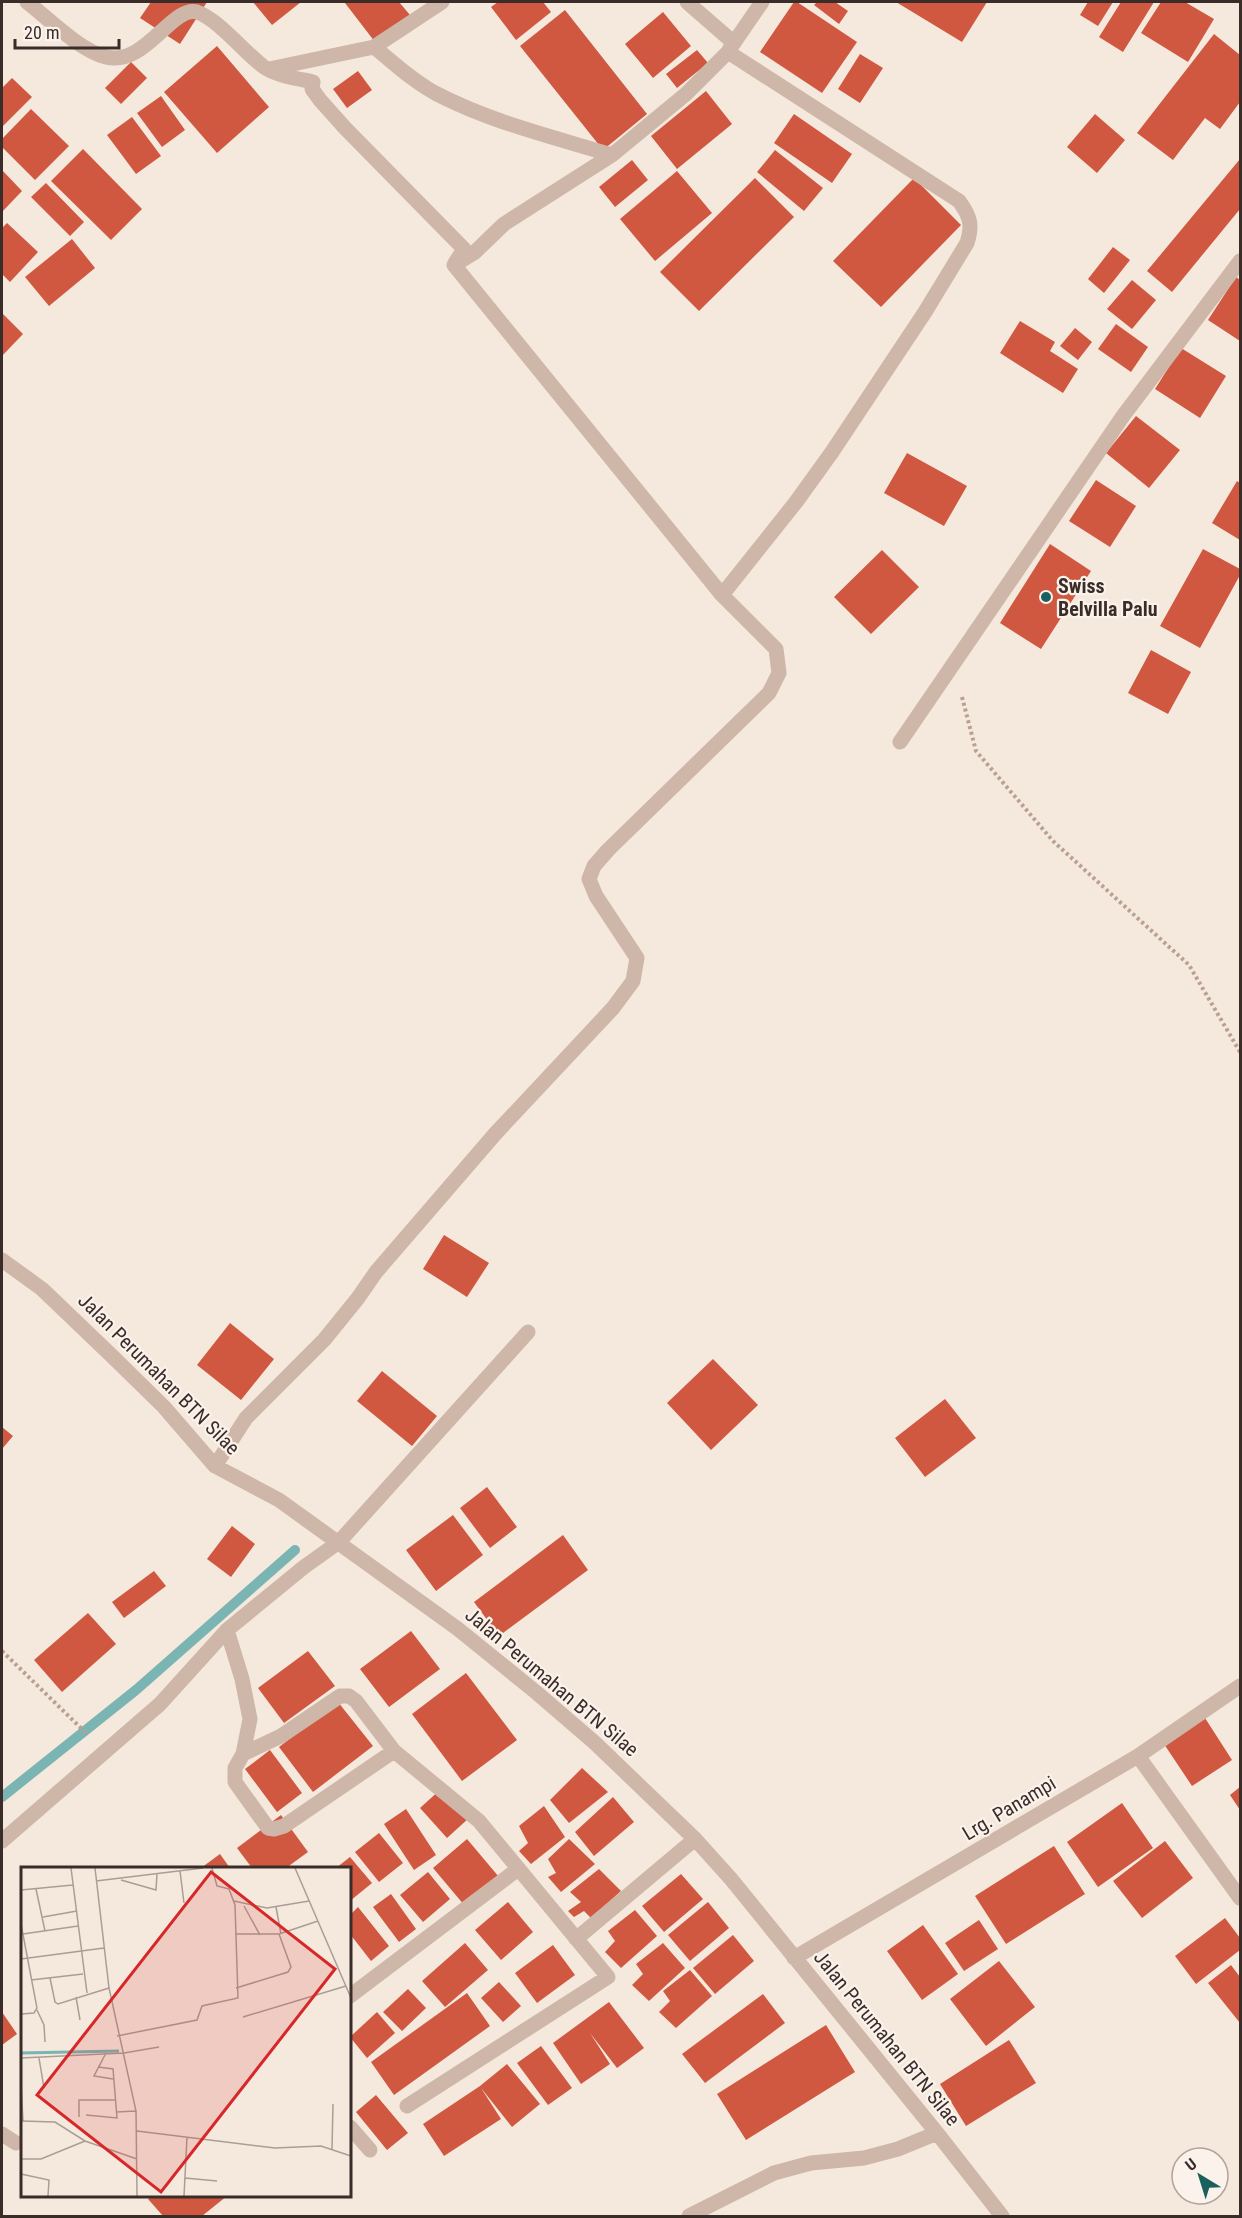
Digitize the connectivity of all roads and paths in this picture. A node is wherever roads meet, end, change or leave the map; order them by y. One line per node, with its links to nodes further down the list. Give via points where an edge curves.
1 (27, 2): 7 (street, via 88,50 119,58 150,44 186,13 196,12 236,40)
2 (442, 2): 5 (street)
3 (687, 2): 6 (street)
4 (762, 2): 6 (street)
5 (374, 47): 7 (street); 8 (street, via 435,93 463,106)
6 (731, 47): 8 (street, via 686,94); 11 (street, via 959,201 970,217 971,232 925,312 832,452)
7 (266, 69): 10 (street, via 313,82 316,94 345,128 464,249)
8 (612, 155): 10 (street, via 504,224 475,252)
9 (1240, 261): 12 (street, via 1123,416)
10 (454, 265): 11 (street)
11 (722, 595): 17 (street, via 776,648 779,673 769,693 594,866 590,879 596,896 637,958 633,981 376,1272 324,1340 246,1418)
12 (953, 665): 13 (street); 14 (path, via 976,751 1053,841 1189,965)
13 (900, 742)
14 (1240, 1052)
15 (2, 1260): 17 (street, Jalan Perumahan BTN Silae, via 42,1289 105,1349 164,1407)
16 (528, 1332): 18 (street)
17 (215, 1466): 18 (street, Jalan Perumahan BTN Silae, via 279,1500)
18 (339, 1542): 19 (street); 26 (street, Jalan Perumahan BTN Silae, via 537,1693)
19 (227, 1630): 23 (street, via 160,1704); 24 (street, via 250,1719)
20 (2, 1651): 23 (path)
21 (1240, 1686): 25 (street, Lrg. Panampi)
22 (394, 1751): 24 (street, via 356,1701 340,1696 281,1736); 24 (street, via 274,1829 262,1821 235,1782 235,1768); 28 (street, via 479,1821)
23 (105, 1752): 27 (street)
24 (243, 1754)
25 (1138, 1756): 29 (street); 31 (street, Lrg. Panampi)
26 (695, 1839): 30 (street); 31 (street, Jalan Perumahan BTN Silae)
27 (2, 1841)
28 (518, 1869): 30 (street); 32 (street)
29 (1240, 1898)
30 (576, 1939): 33 (street, via 609,1977)
31 (794, 1958): 35 (street, Jalan Perumahan BTN Silae)
32 (351, 1995)
33 (407, 2106)
34 (351, 2128): 38 (street)
35 (937, 2133): 39 (street, via 864,2158 811,2163 774,2173); 40 (street, Jalan Perumahan BTN Silae)
36 (2, 2134): 37 (street)
37 (16, 2143)
38 (370, 2150)
39 (689, 2217)
40 (1002, 2217)

